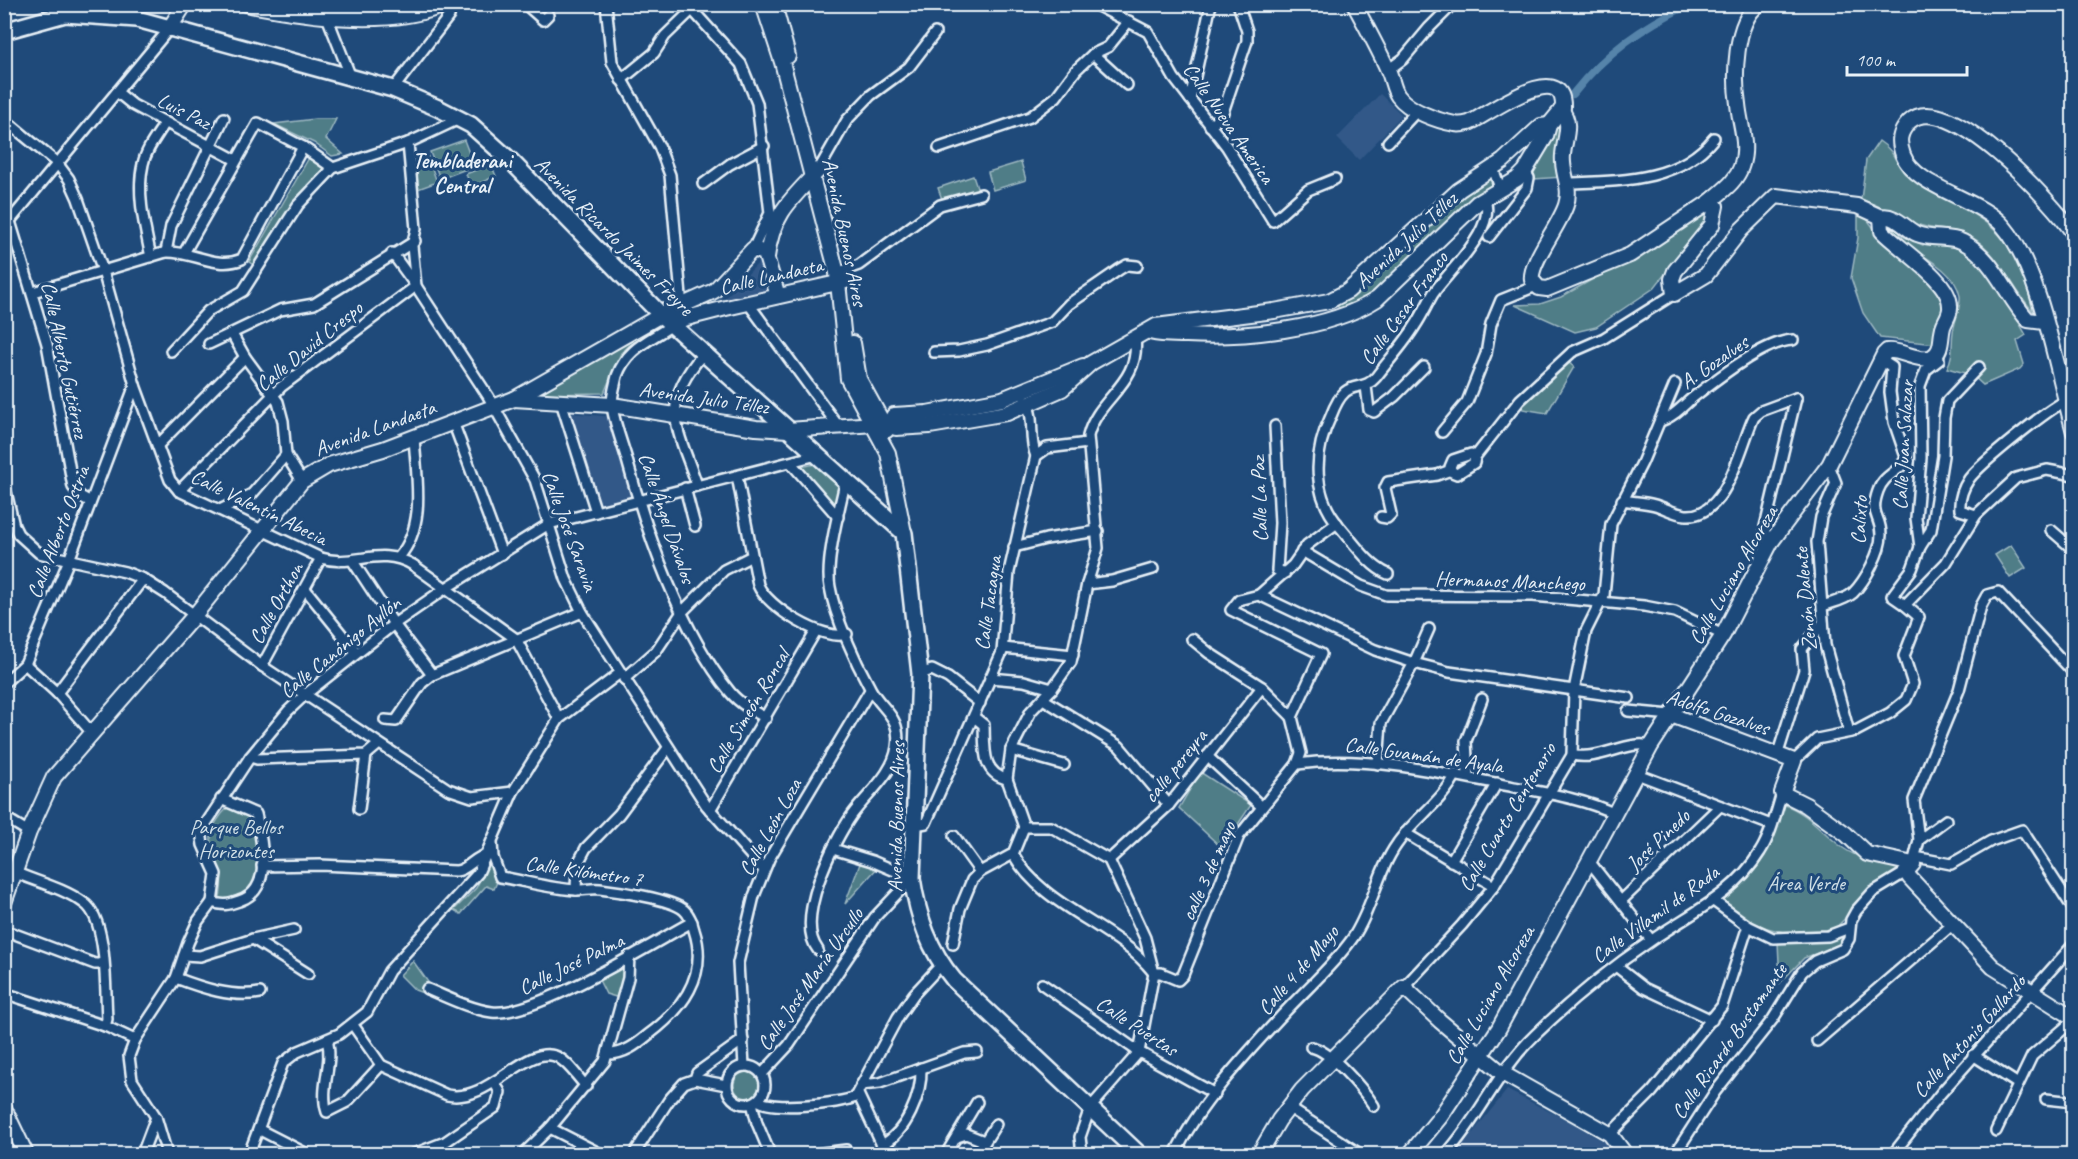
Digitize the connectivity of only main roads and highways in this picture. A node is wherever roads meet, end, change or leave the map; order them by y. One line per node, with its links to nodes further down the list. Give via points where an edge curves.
1 (4, 31): 2 (main road, Avenida Ricardo Jaimes Freyre, via 35,20 76,13 137,19 393,89 471,125 702,355)
2 (904, 532): 3 (main road, Avenida Buenos Aires, via 920,674 912,878 916,909 941,965 954,980)
3 (1139, 1155)

